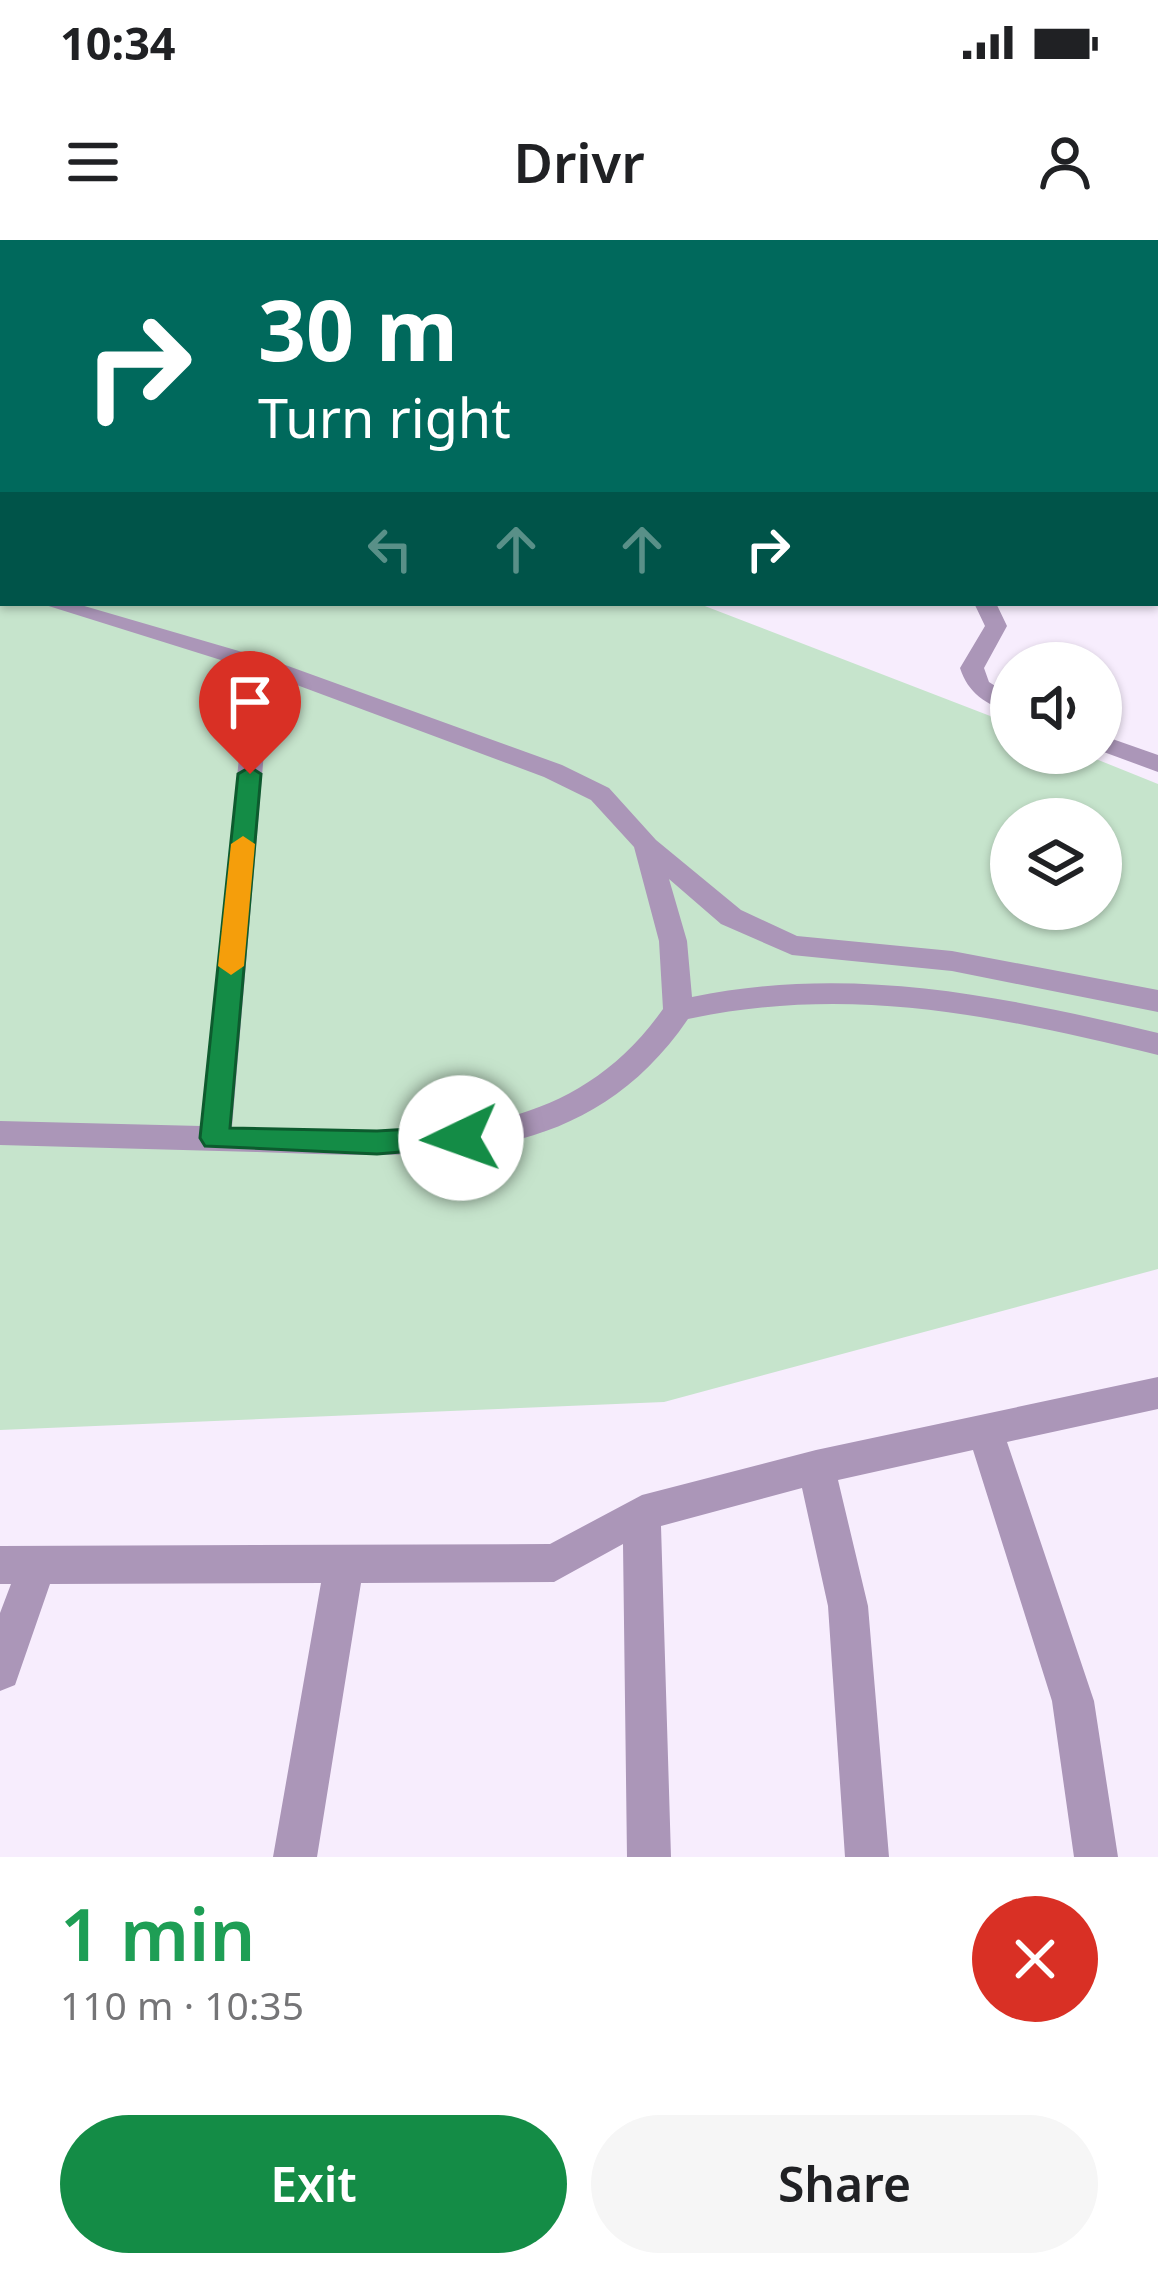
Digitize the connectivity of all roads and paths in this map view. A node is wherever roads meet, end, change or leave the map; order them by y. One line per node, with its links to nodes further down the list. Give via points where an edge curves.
1 (60, 606): 3 (street)
2 (987, 606): 4 (street, via 996,626 972,668)
3 (269, 667): 7 (street, via 553,771 600,794); 12 (street, via 254,729)
4 (990, 695)
5 (1122, 750): 6 (street)
6 (1158, 764)
7 (647, 846): 8 (street, via 731,917 792,945 952,961); 9 (street, via 673,941)
8 (1158, 1001)
9 (678, 1010): 10 (street, via 792,988 909,992); 12 (street, via 610,1084 519,1127 377,1142)
10 (1158, 1044)
11 (0, 1133): 12 (street)
12 (215, 1138)
13 (1158, 1393): 14 (street)
14 (985, 1431): 15 (street); 23 (street, via 1073,1701)
15 (816, 1467): 16 (street); 22 (street, via 848,1606)
16 (642, 1514): 17 (street, via 554,1563); 21 (street)
17 (344, 1564): 18 (street); 20 (street)
18 (18, 1565): 19 (street)
19 (0, 1670)
20 (295, 1857)
21 (649, 1857)
22 (867, 1857)
23 (1096, 1857)

